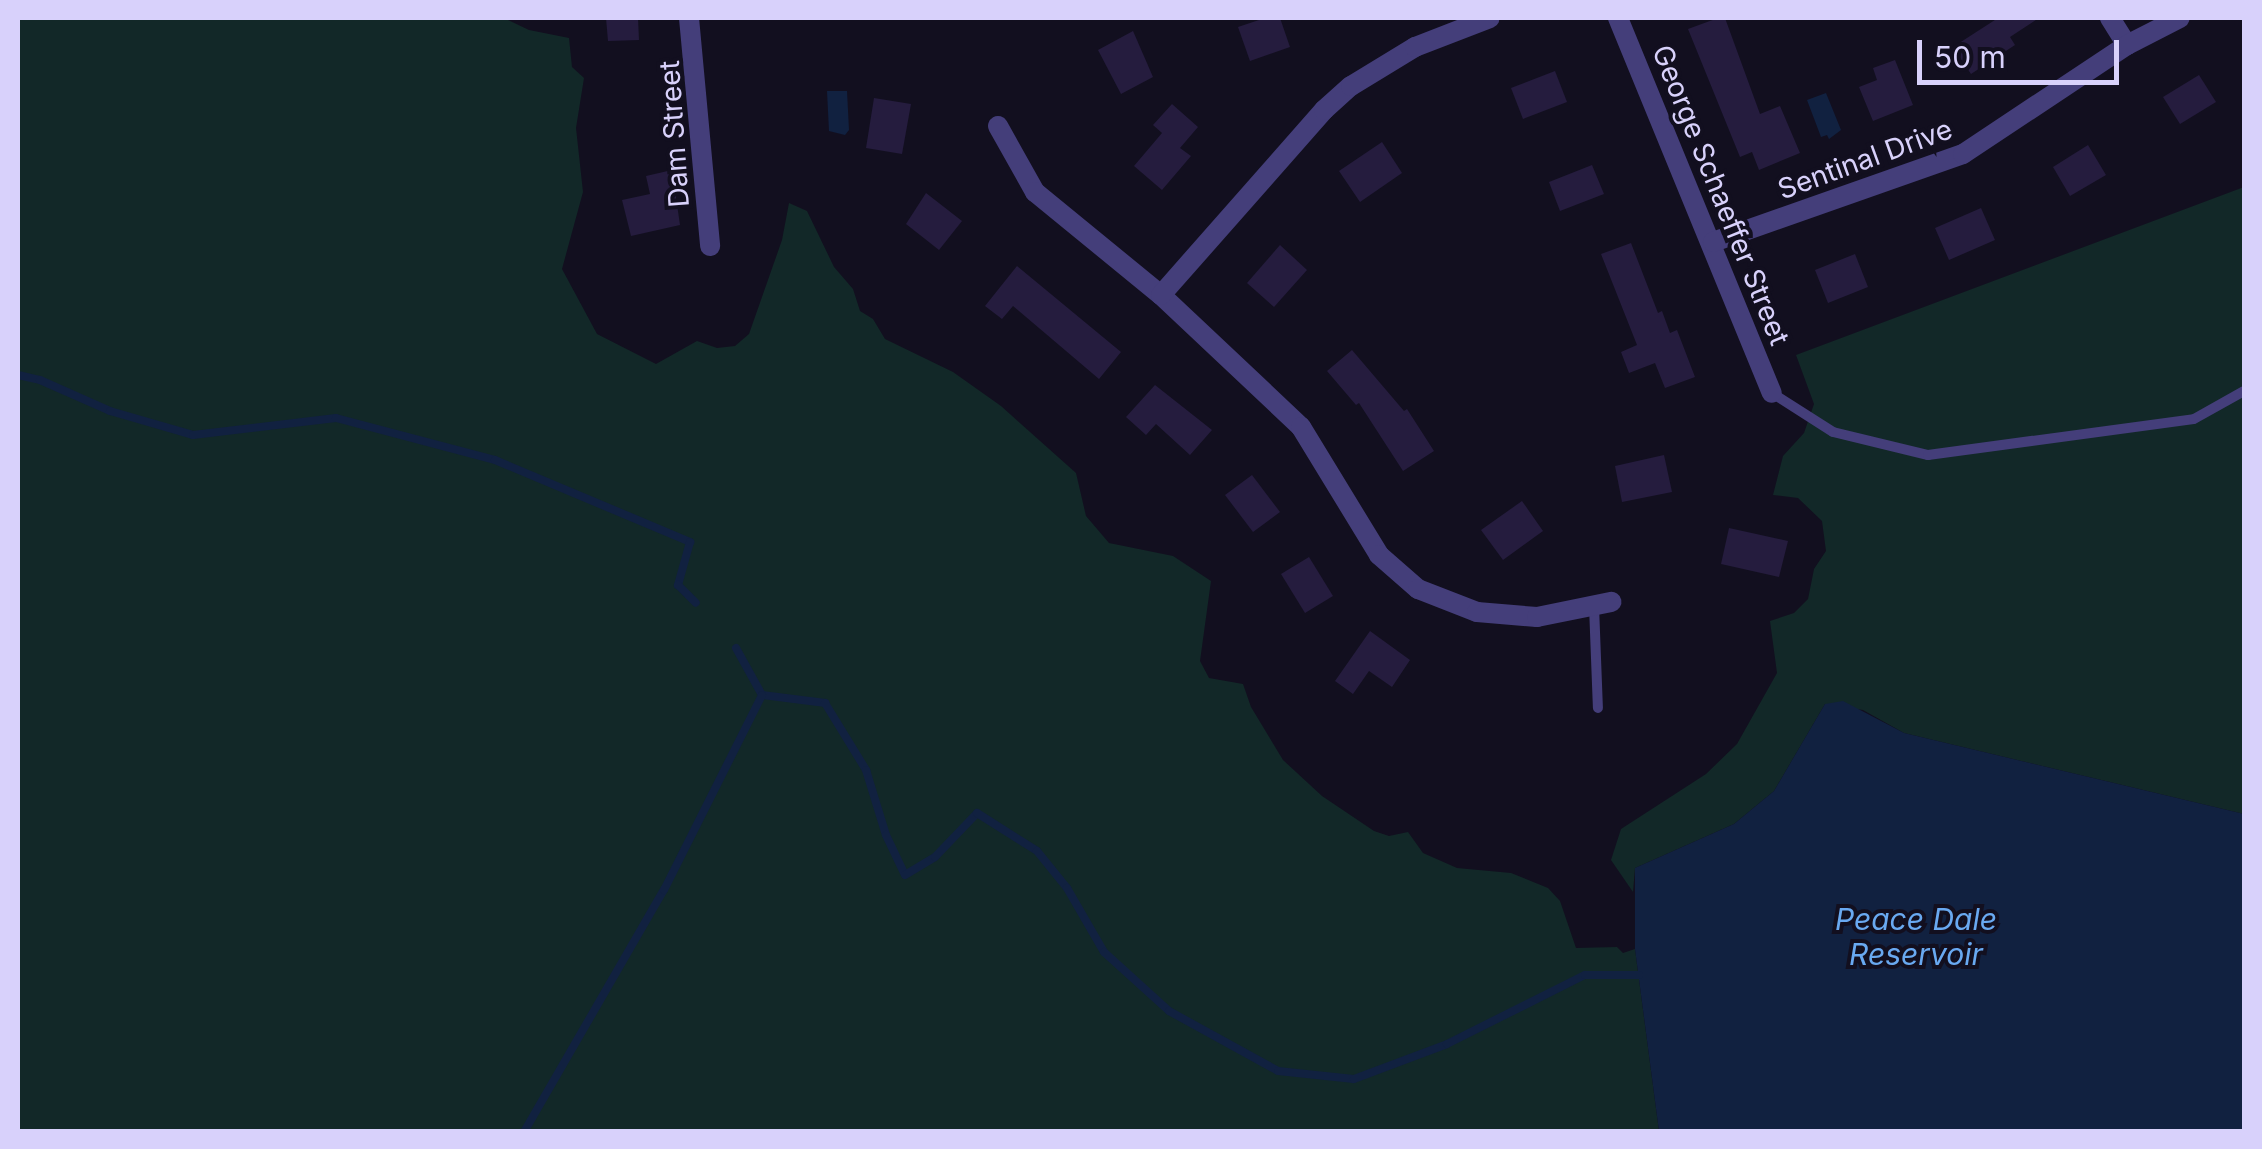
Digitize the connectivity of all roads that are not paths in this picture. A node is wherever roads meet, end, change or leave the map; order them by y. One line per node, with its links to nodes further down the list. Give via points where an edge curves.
1 (689, 18): 9 (street, Dam Street)
2 (1490, 18): 10 (street, via 1415,47 1352,86)
3 (1618, 18): 8 (street, George Schaeffer Street)
4 (2110, 18): 6 (street)
5 (2180, 18): 6 (street, Sentinal Drive)
6 (2127, 45): 8 (street, Sentinal Drive, via 1963,154)
7 (998, 126): 10 (street, via 1036,192)
8 (1714, 242): 12 (street, George Schaeffer Street)
9 (710, 246)
10 (1161, 295): 13 (street, via 1301,427 1380,555 1418,588 1477,612 1536,617)
11 (2244, 392): 12 (lane, via 2194,419 1928,454 1833,432)
12 (1772, 393)
13 (1602, 604): 14 (lane)
14 (1598, 708)

